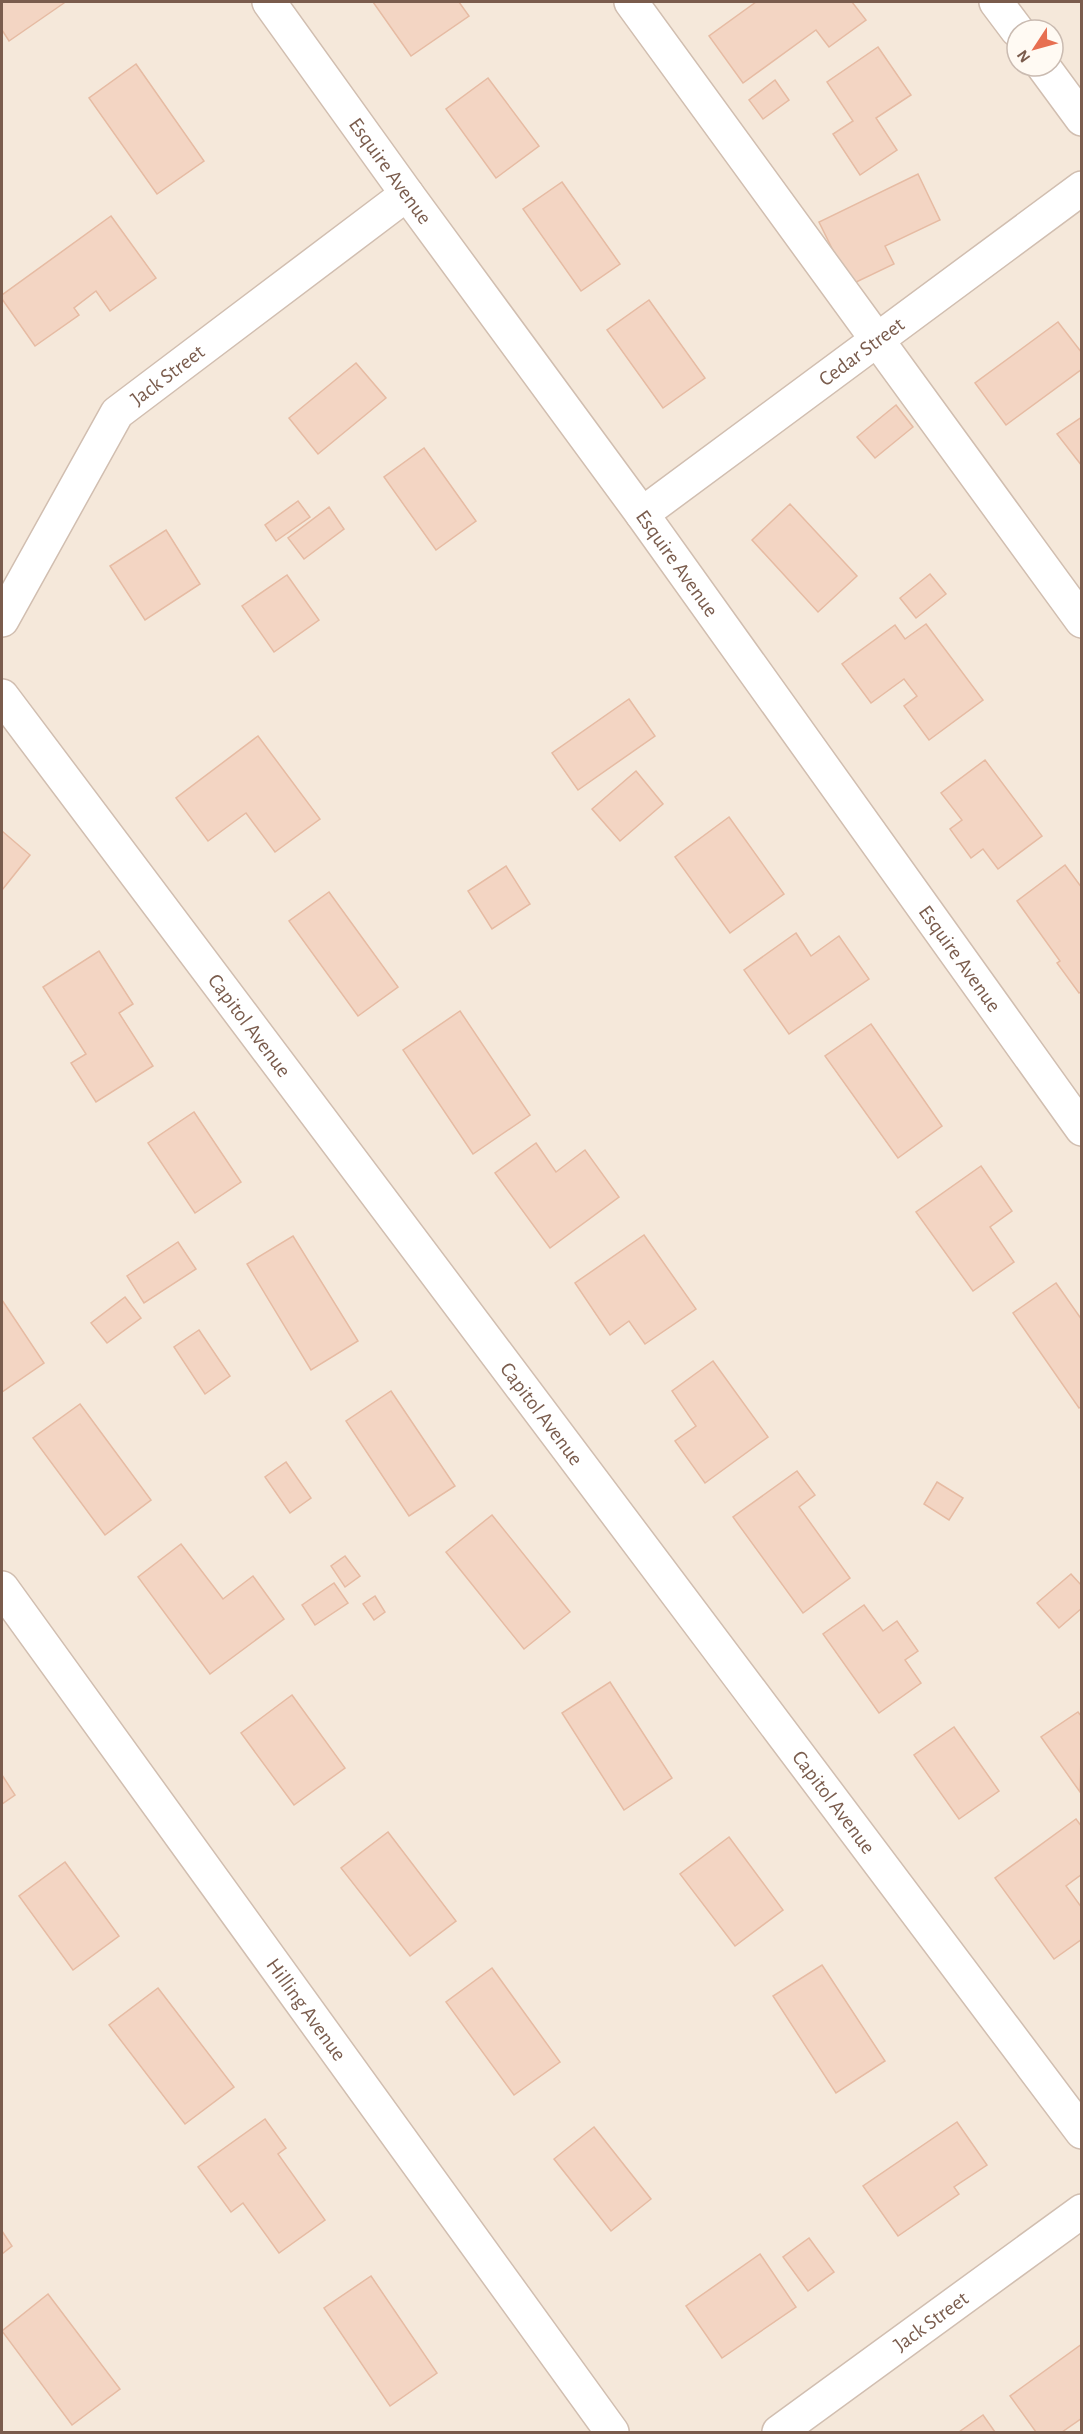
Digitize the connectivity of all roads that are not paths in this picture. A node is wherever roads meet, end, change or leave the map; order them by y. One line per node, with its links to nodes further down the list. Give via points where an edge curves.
1 (269, 2): 8 (street, Esquire Avenue)
2 (631, 2): 9 (street)
3 (996, 2): 4 (street)
4 (1008, 18)
5 (1052, 78): 6 (street)
6 (1082, 119)
7 (1082, 188): 9 (street, Cedar Street)
8 (407, 194): 10 (street, Esquire Avenue); 11 (street, Jack Street, via 117,413)
9 (877, 340): 10 (street, Cedar Street); 12 (street)
10 (642, 514): 14 (street, Esquire Avenue)
11 (2, 620)
12 (1082, 621)
13 (2, 696): 16 (street, Capitol Avenue)
14 (1082, 1129)
15 (2, 1588): 18 (street, Hilling Avenue)
16 (1082, 2132)
17 (1082, 2211): 19 (street, Jack Street)
18 (612, 2433)
19 (779, 2433)

